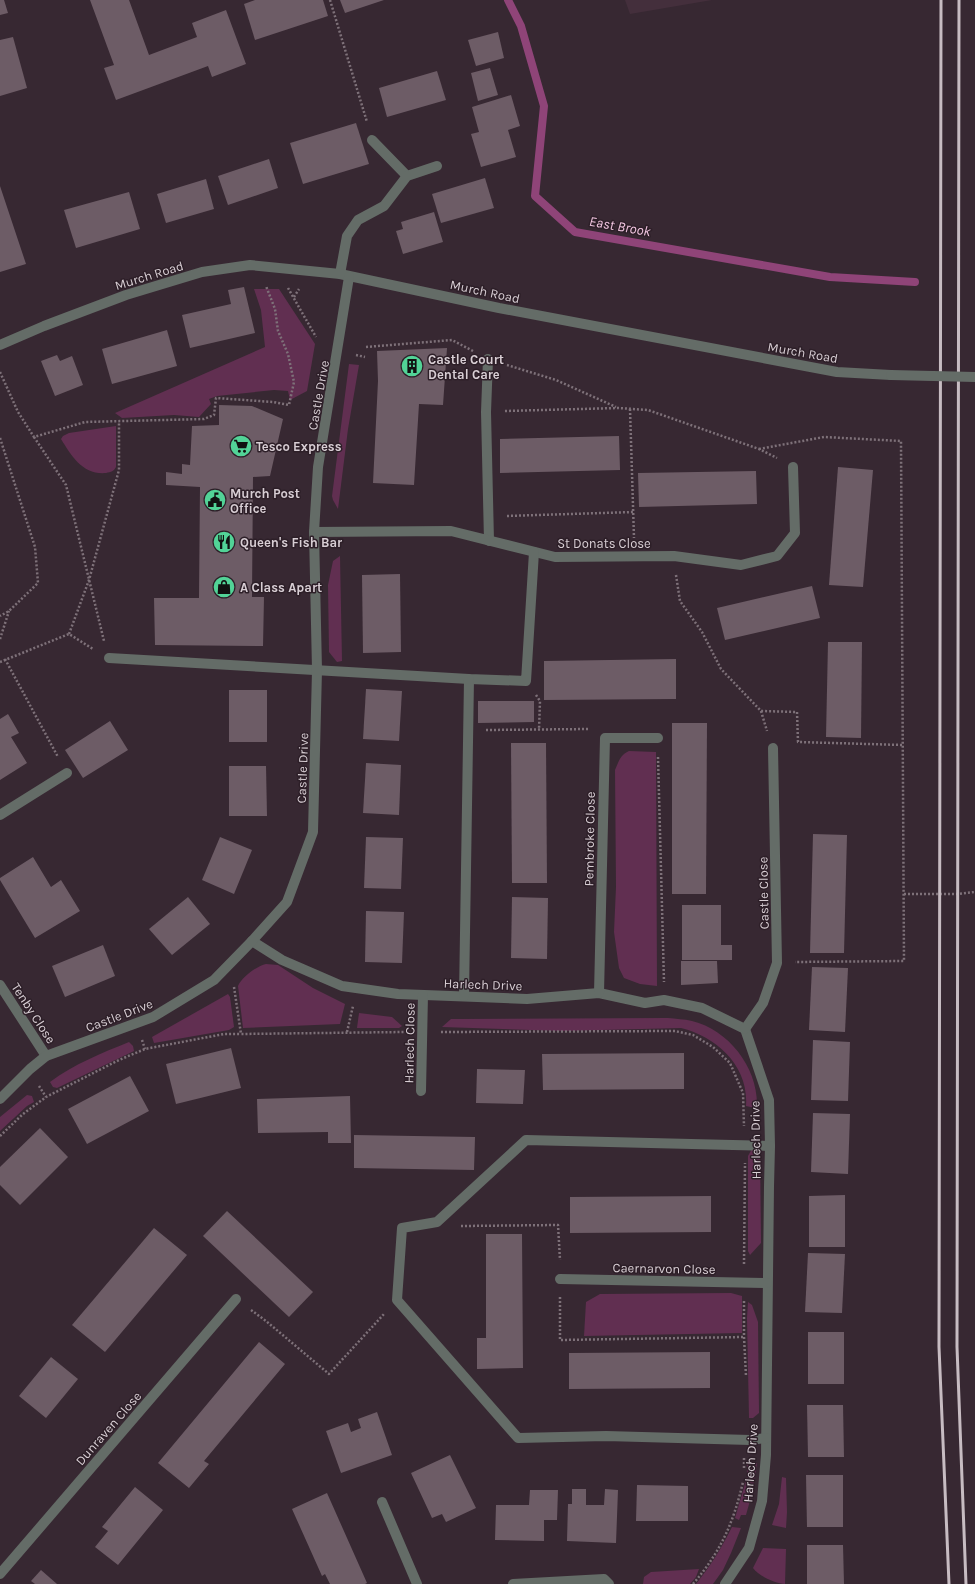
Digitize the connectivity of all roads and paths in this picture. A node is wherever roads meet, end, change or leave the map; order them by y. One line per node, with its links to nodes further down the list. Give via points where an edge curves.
1 (330, 0): 2 (path)
2 (372, 140): 4 (street)
3 (437, 166): 4 (street)
4 (407, 176): 5 (street, Castle Drive, via 384,206 358,220 347,236)
5 (345, 276): 11 (street, Murch Road, via 250,265 202,272 126,295); 17 (street, Murch Road, bridge, via 837,372); 28 (street, Castle Drive, via 318,467)
6 (266, 284): 21 (path, via 294,382 289,406 272,402 216,398 214,414 204,419)
7 (288, 288): 9 (path)
8 (300, 288): 9 (path)
9 (294, 297): 10 (path)
10 (316, 337)
11 (0, 345)
12 (366, 347): 15 (path, via 452,340)
13 (351, 354): 14 (path)
14 (365, 357)
15 (488, 359): 18 (path, via 556,380); 20 (street)
16 (0, 372): 22 (path, via 18,412)
17 (975, 377)
18 (618, 408): 19 (path); 20 (path)
19 (630, 409): 24 (path, via 648,410); 26 (path)
20 (486, 412): 27 (street)
21 (119, 422): 22 (path, via 85,422); 33 (path, via 119,470)
22 (34, 437): 33 (path, via 66,485)
23 (0, 438): 34 (path, via 35,547 38,583)
24 (759, 449): 25 (path); 48 (path, via 824,437 901,441)
25 (793, 467): 32 (street, St Donats Close, via 795,533 777,556 741,565)
26 (633, 512): 27 (path); 31 (path)
27 (489, 517): 29 (street)
28 (314, 532): 29 (street, St Donats Close, via 451,531); 41 (street, Castle Drive)
29 (489, 541): 30 (street, St Donats Close)
30 (534, 552): 31 (street, St Donats Close, via 555,557); 43 (street)
31 (634, 556): 32 (street, St Donats Close)
32 (674, 556): 48 (path, via 680,601 702,632 721,669 761,710 797,712 798,742)
33 (89, 580): 36 (path); 38 (path)
34 (9, 611): 35 (path); 37 (path)
35 (0, 616)
36 (69, 634): 38 (path); 39 (path)
37 (0, 639)
38 (109, 658): 41 (street)
39 (5, 659): 40 (path); 50 (path)
40 (0, 662)
41 (317, 670): 42 (street); 54 (street, Castle Drive, via 313,832 287,902)
42 (469, 679): 43 (street); 44 (street)
43 (526, 681): 45 (path, via 540,701)
44 (468, 730): 45 (path); 61 (street)
45 (539, 730): 46 (path, via 592,729)
46 (604, 738): 47 (street); 59 (street, Pembroke Close)
47 (658, 738): 62 (path)
48 (903, 745): 53 (path)
49 (773, 748): 56 (street, Castle Close)
50 (67, 773): 51 (street)
51 (0, 815)
52 (975, 892): 53 (path)
53 (904, 894): 56 (path, via 904,961)
54 (252, 941): 55 (street, Castle Drive); 58 (street, Harlech Drive, via 282,960 342,986)
55 (231, 963): 66 (path); 67 (street, Castle Drive, via 214,980 153,1017)
56 (777, 963): 63 (street, Castle Close, via 763,1003)
57 (0, 985): 67 (street, Tenby Close)
58 (357, 988): 60 (street, Harlech Drive); 65 (path)
59 (598, 993): 61 (street, Harlech Drive, via 528,999); 62 (street, Harlech Drive, via 645,1003)
60 (423, 995): 61 (street, Harlech Drive); 64 (street, Harlech Close)
61 (464, 996)
62 (664, 1000): 63 (street, Harlech Drive, via 702,1008)
63 (745, 1029): 72 (street, Harlech Drive, via 769,1100)
64 (422, 1031): 65 (path); 68 (street, Harlech Close); 71 (path, via 674,1031 693,1035 713,1047 735,1072 743,1093)
65 (347, 1032): 66 (path)
66 (241, 1034): 70 (path, via 224,1034 166,1045 119,1060 46,1098 23,1114)
67 (46, 1056): 69 (street, Castle Drive)
68 (421, 1091)
69 (0, 1099)
70 (0, 1136)
71 (745, 1145): 72 (street); 73 (street, via 526,1140); 75 (path)
72 (770, 1146): 76 (street, Harlech Drive)
73 (437, 1222): 74 (path, via 463,1227 558,1225); 78 (street, via 402,1228)
74 (560, 1279): 75 (street, Caernarvon Close); 79 (path, via 560,1340)
75 (744, 1282): 76 (street, Caernarvon Close); 79 (path)
76 (767, 1283): 81 (street, Harlech Drive)
77 (236, 1299): 78 (path, via 328,1374); 86 (street, Dunraven Close)
78 (397, 1300): 82 (street, via 518,1438 606,1436)
79 (744, 1337): 80 (path)
80 (746, 1376)
81 (766, 1438): 82 (street); 91 (street, Harlech Drive, via 762,1502 748,1548)
82 (750, 1440): 83 (path, via 743,1458)
83 (744, 1473)
84 (744, 1480): 90 (path, via 729,1530)
85 (382, 1502): 87 (street)
86 (0, 1574)
87 (418, 1584)
88 (513, 1584): 89 (street, via 604,1579)
89 (609, 1584)
90 (693, 1584)
91 (725, 1584)

